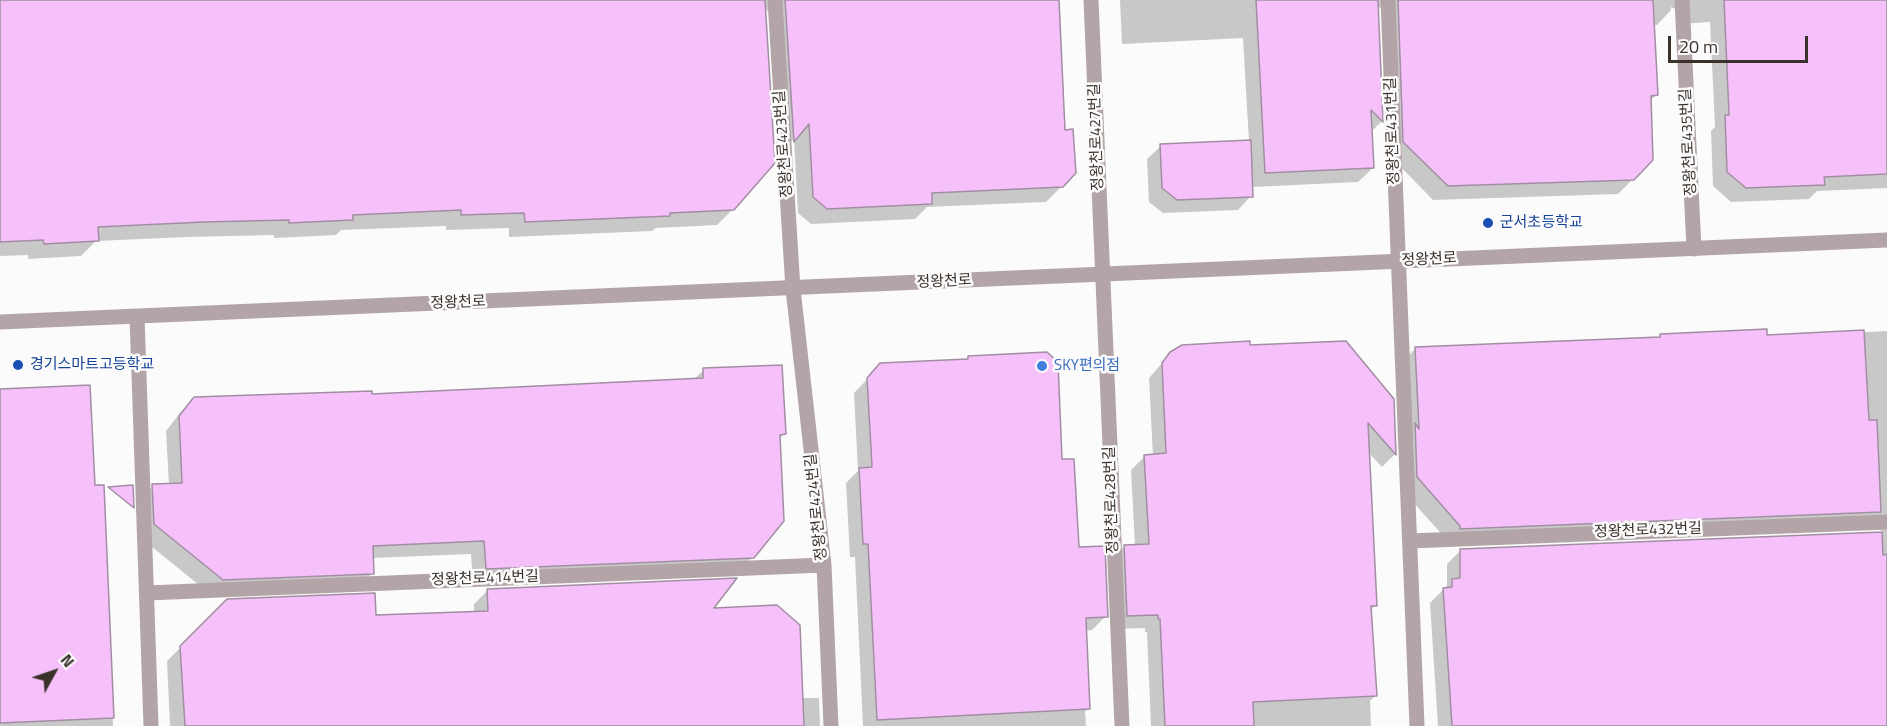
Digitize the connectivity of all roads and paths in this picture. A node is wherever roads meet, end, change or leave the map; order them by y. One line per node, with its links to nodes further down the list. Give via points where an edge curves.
1 (775, 0): 9 (street, 정왕천로423번길)
2 (1091, 0): 8 (street, 정왕천로427번길)
3 (1388, 0): 7 (street, 정왕천로431번길)
4 (1682, 0): 6 (street, 정왕천로435번길)
5 (1887, 240): 6 (street, 정왕천로)
6 (1694, 249): 7 (street, 정왕천로)
7 (1398, 262): 8 (street, 정왕천로); 13 (street)
8 (1102, 275): 9 (street, 정왕천로); 18 (street, 정왕천로428번길)
9 (793, 289): 10 (street, 정왕천로); 14 (street, 정왕천로424번길)
10 (137, 317): 11 (street, 정왕천로); 15 (street)
11 (0, 322)
12 (1887, 522): 13 (street, 정왕천로432번길)
13 (1410, 541): 19 (street)
14 (824, 565): 15 (street, 정왕천로414번길); 17 (street, 정왕천로424번길)
15 (147, 593): 16 (street)
16 (151, 726)
17 (831, 726)
18 (1122, 726)
19 (1417, 726)

